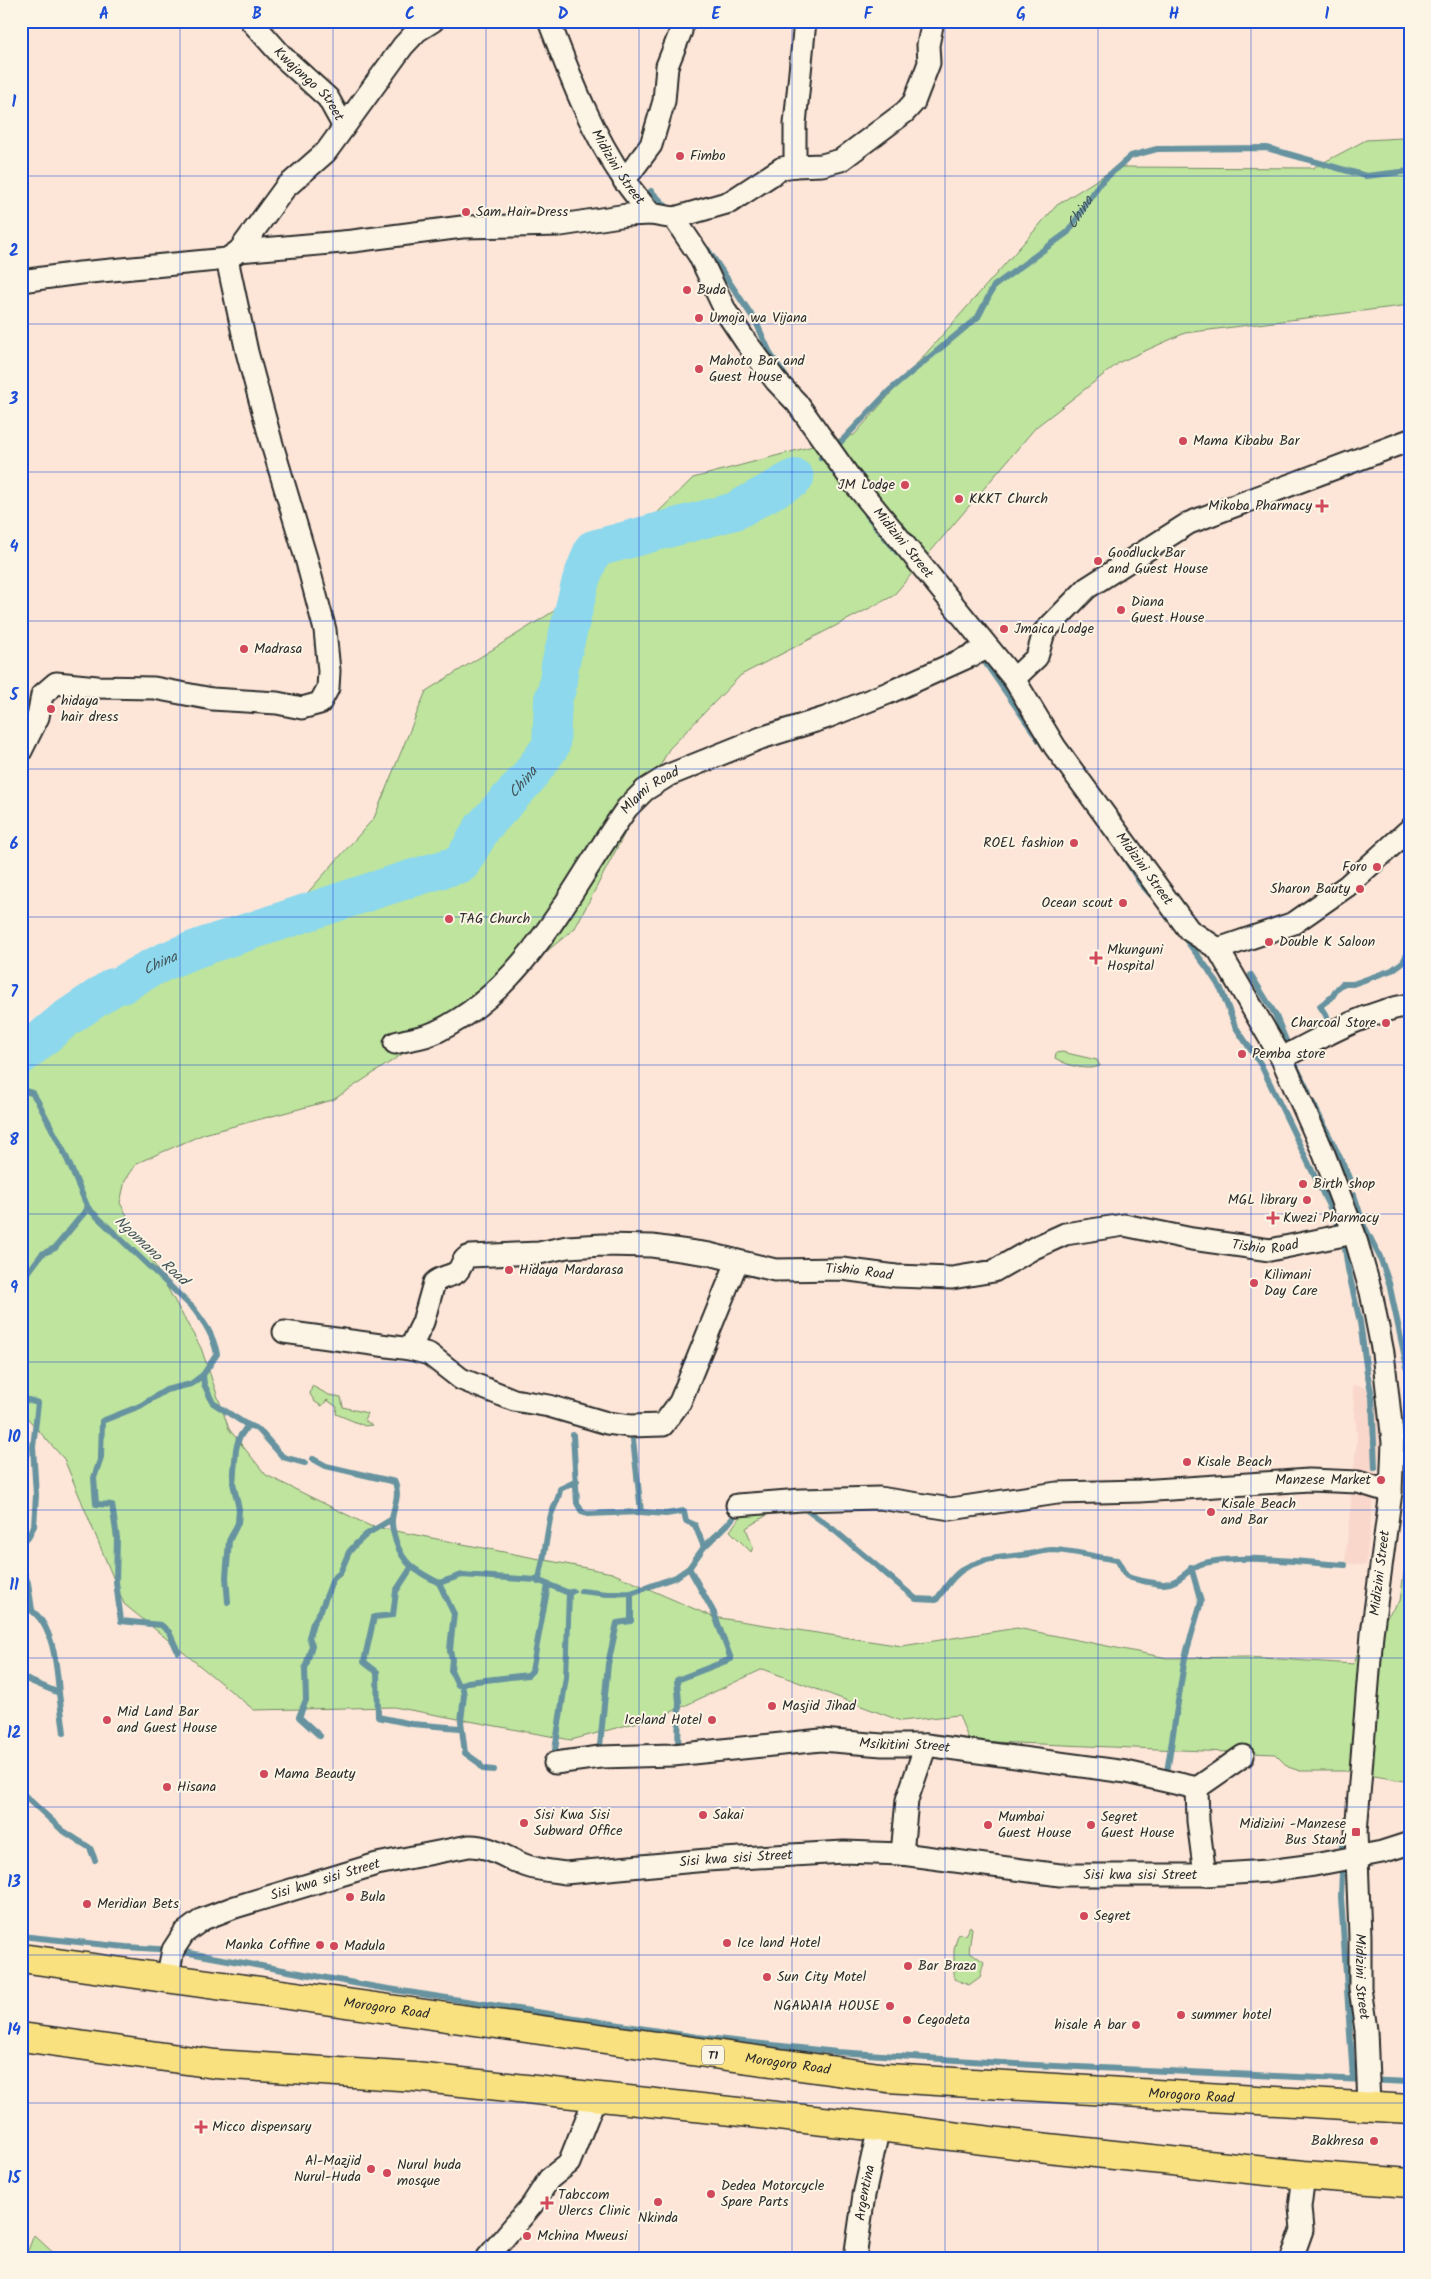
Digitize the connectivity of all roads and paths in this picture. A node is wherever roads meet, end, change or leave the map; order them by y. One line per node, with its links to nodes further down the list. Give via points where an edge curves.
1 (252, 21): 7 (street, Kwajongo Street, via 284,58 328,98)
2 (433, 21): 7 (street, via 403,46)
3 (549, 21): 9 (street, Midizini Street, via 590,121)
4 (682, 21): 9 (street, via 666,66 664,101 651,145)
5 (805, 21): 8 (street, via 795,124)
6 (933, 21): 8 (street, via 928,45 929,63 914,102 905,112 841,160 822,165)
7 (344, 127): 12 (street, via 326,152 285,188)
8 (795, 166): 11 (street, via 782,168 730,202)
9 (624, 181): 10 (street, Midizini Street)
10 (651, 214): 11 (street, Midizini Street); 12 (street, via 561,225 462,227)
11 (674, 218): 15 (street, Midizini Street, via 699,255 726,312 746,342 797,403 850,478)
12 (233, 255): 13 (street); 17 (street, via 247,352 326,630 328,688 320,703 302,708 278,702 212,699 154,688 97,688 56,683 42,694 38,718)
13 (21, 281)
14 (1410, 440): 16 (street, via 1189,523 1087,588 1044,632 1037,657)
15 (988, 648): 16 (street, Midizini Street); 21 (street, Mlami Road, via 879,697 761,738 670,775 645,790 622,815 511,978 464,1016 443,1028)
16 (1014, 680): 19 (street, Midizini Street, via 1055,747 1189,930)
17 (21, 751)
18 (1410, 829): 19 (street, via 1318,908 1294,923)
19 (1218, 949): 22 (street, Midizini Street)
20 (1410, 1005): 22 (street, via 1395,1007 1332,1032)
21 (395, 1043)
22 (1282, 1058): 23 (street, Midizini Street)
23 (1354, 1233): 24 (street, Tishio Road, via 1270,1250 1124,1225 1065,1234 994,1271 952,1278 896,1276 842,1269 775,1270); 27 (street, Midizini Street, via 1371,1292 1383,1352 1393,1442)
24 (738, 1262): 26 (street, Tishio Road, via 709,1254 652,1246 566,1247 538,1253 470,1256 464,1259 456,1272 434,1283 423,1322); 26 (street, via 680,1402 664,1425 607,1423 549,1406 514,1400 461,1379 429,1354)
25 (284, 1332): 26 (street)
26 (410, 1349)
27 (1391, 1492): 28 (street, via 1358,1482 1309,1480 1165,1490 1057,1493 951,1509 879,1498); 35 (street, Midizini Street, via 1372,1634 1358,1804)
28 (737, 1505)
29 (926, 1744): 31 (street, Msikitini Street, via 882,1746 821,1740); 32 (street, Msikitini Street, via 1126,1772); 34 (street, via 907,1800)
30 (1243, 1756): 32 (street)
31 (555, 1763)
32 (1197, 1788): 36 (street)
33 (1410, 1843): 35 (street, Sisi kwa sisi Street)
34 (902, 1854): 36 (street, Sisi kwa sisi Street, via 1060,1875); 38 (street, Sisi kwa sisi Street, via 844,1852 565,1873 526,1866 481,1846 469,1846 378,1864 203,1919 184,1933 173,1950)
35 (1357, 1857): 36 (street, Sisi kwa sisi Street, via 1268,1871); 41 (street, Midizini Street, via 1360,1988 1366,2030)
36 (1206, 1875)
37 (21, 1958): 38 (highway, Morogoro Road / T1)
38 (167, 1978): 41 (highway, Morogoro Road / T1, via 887,2078)
39 (21, 2036): 40 (highway, via 215,2064 415,2077)
40 (595, 2098): 43 (highway); 46 (street, via 569,2163 549,2179)
41 (1369, 2106): 42 (highway, Morogoro Road / T1)
42 (1410, 2109)
43 (879, 2127): 44 (highway); 47 (street, Argentina, via 864,2195)
44 (1304, 2175): 45 (highway); 48 (street, via 1300,2207 1302,2230)
45 (1410, 2183)
46 (488, 2258)
47 (855, 2258)
48 (1292, 2258)

